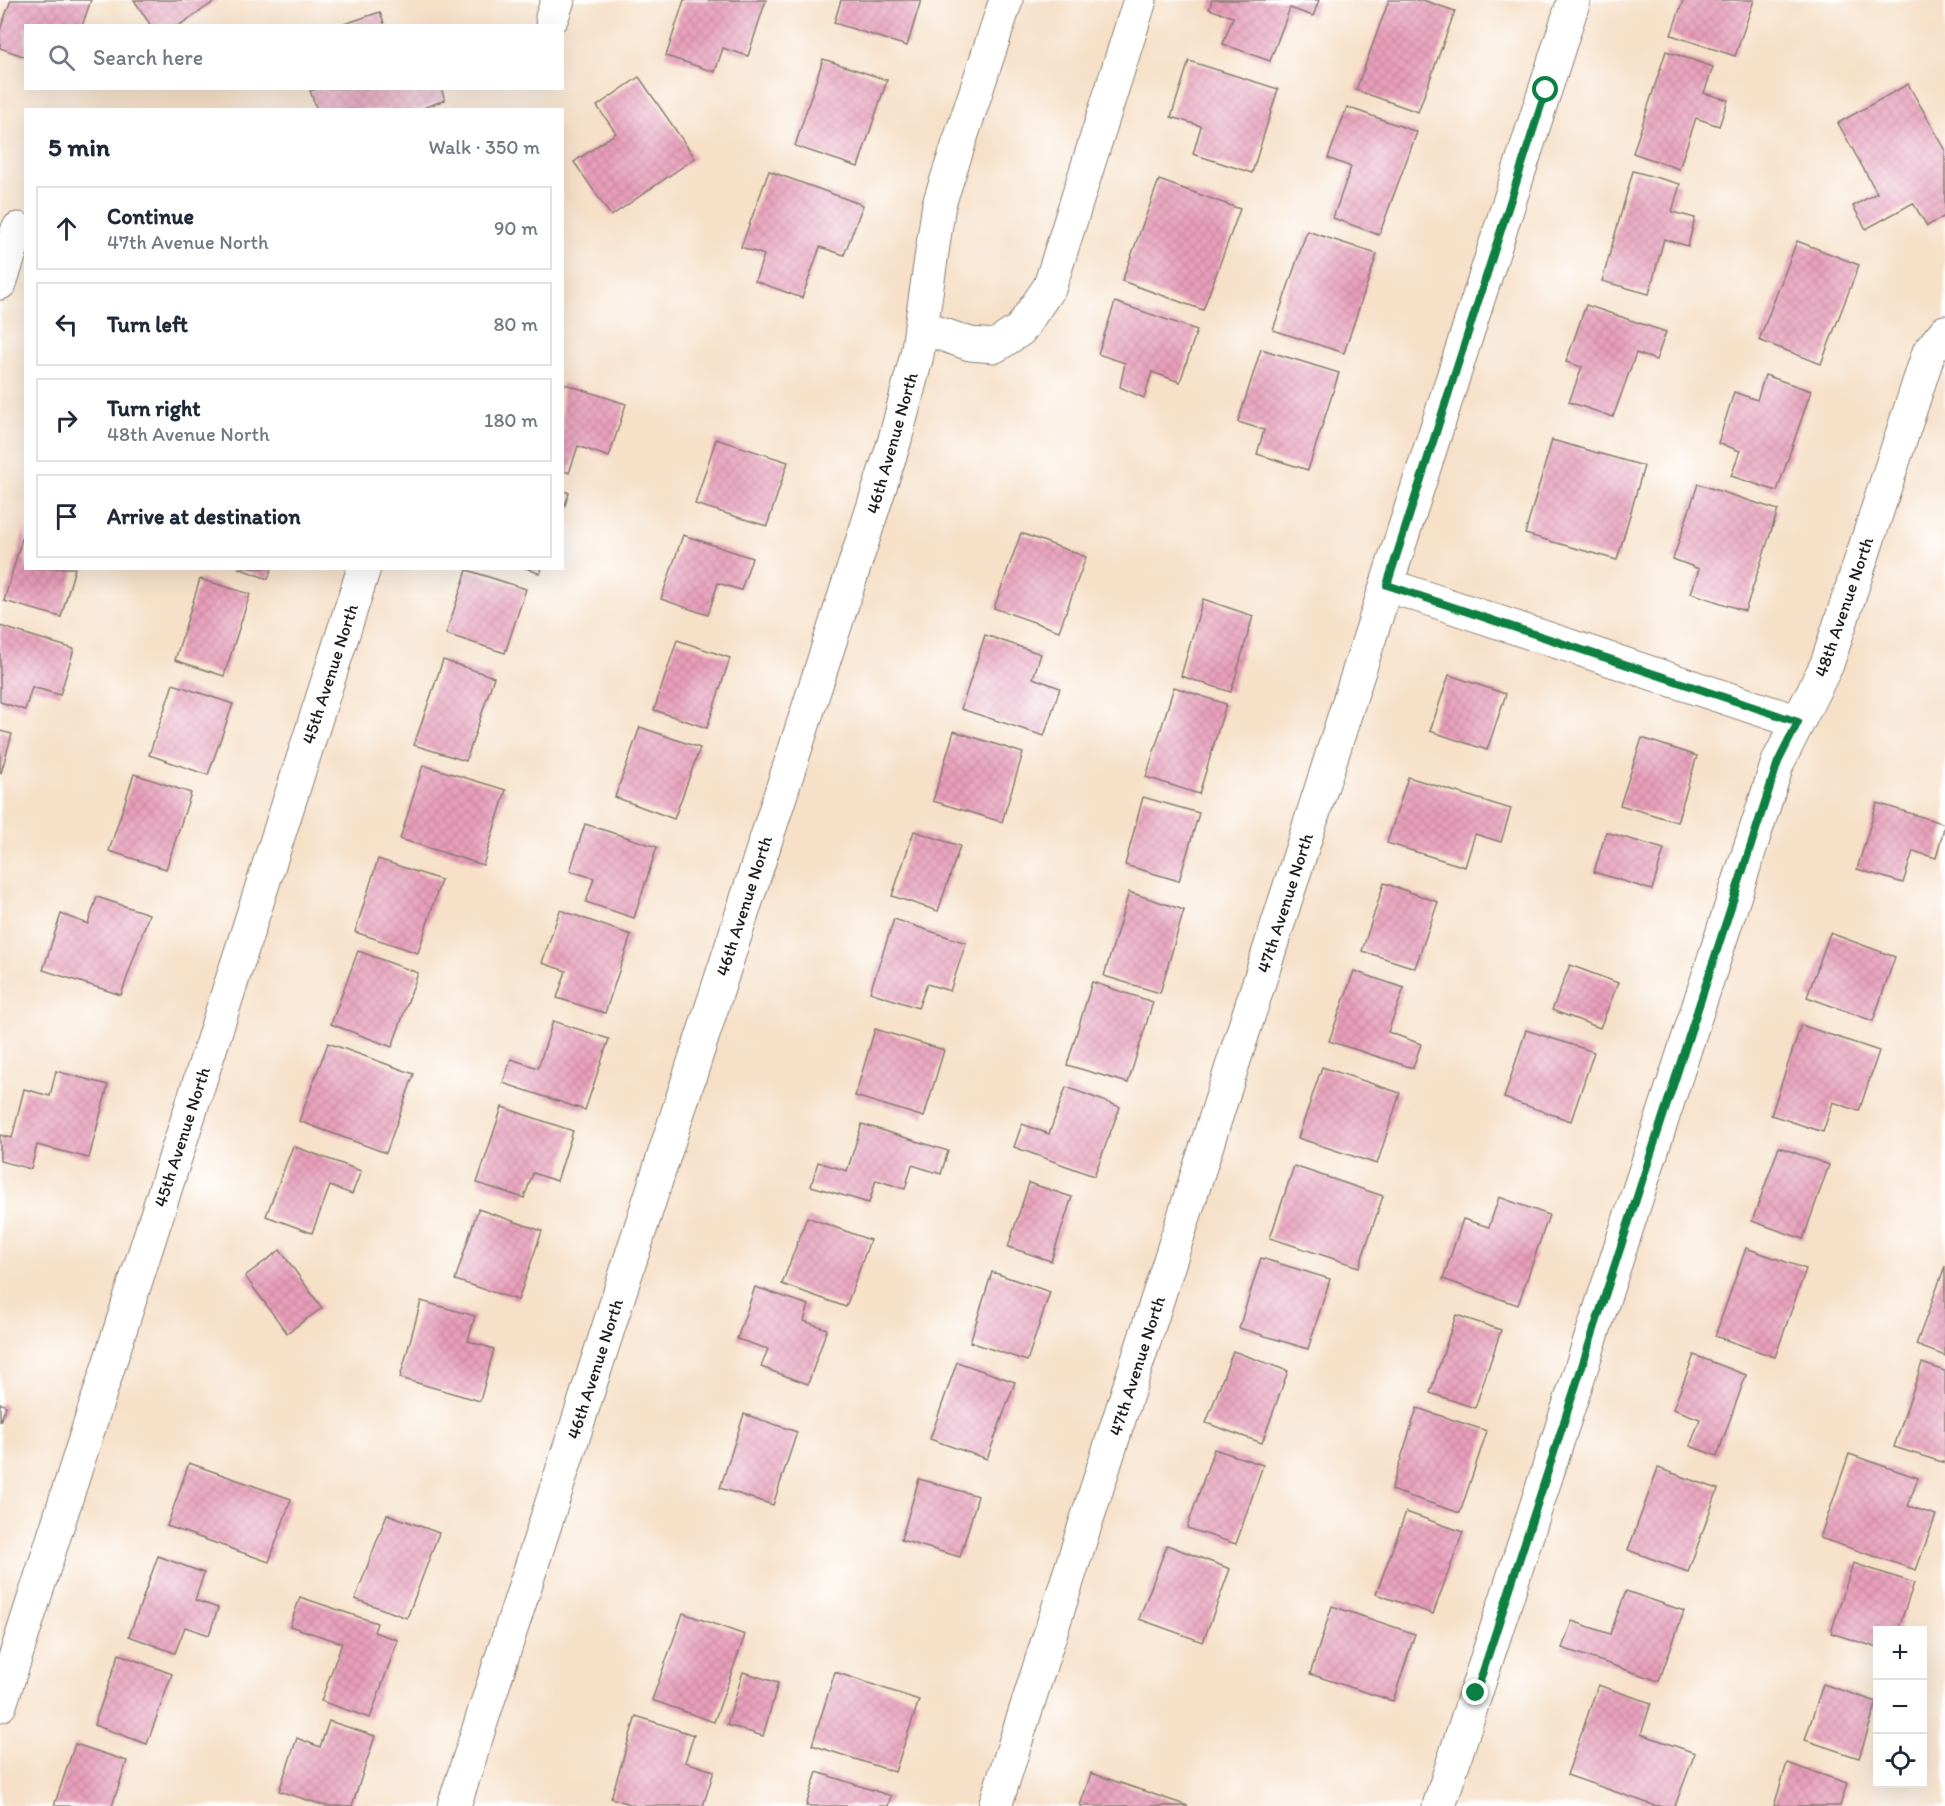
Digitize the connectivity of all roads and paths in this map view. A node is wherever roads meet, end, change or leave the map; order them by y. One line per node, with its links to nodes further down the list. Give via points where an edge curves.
1 (1006, 0): 6 (street, 46th Avenue North, via 939,204)
2 (1140, 0): 6 (street, via 1050,286 1020,330 995,346 970,344)
3 (1574, 0): 9 (street, 47th Avenue North)
4 (18, 229): 5 (street)
5 (0, 283)
6 (921, 327): 12 (street, 46th Avenue North, via 894,443)
7 (1945, 332): 10 (street, 48th Avenue North, via 1929,352 1827,664)
8 (363, 570): 11 (street, 45th Avenue North)
9 (1387, 585): 10 (street); 13 (street, 47th Avenue North)
10 (1798, 722): 14 (street, 48th Avenue North, via 1774,773)
11 (0, 1705)
12 (454, 1806)
13 (995, 1806)
14 (1439, 1806)

